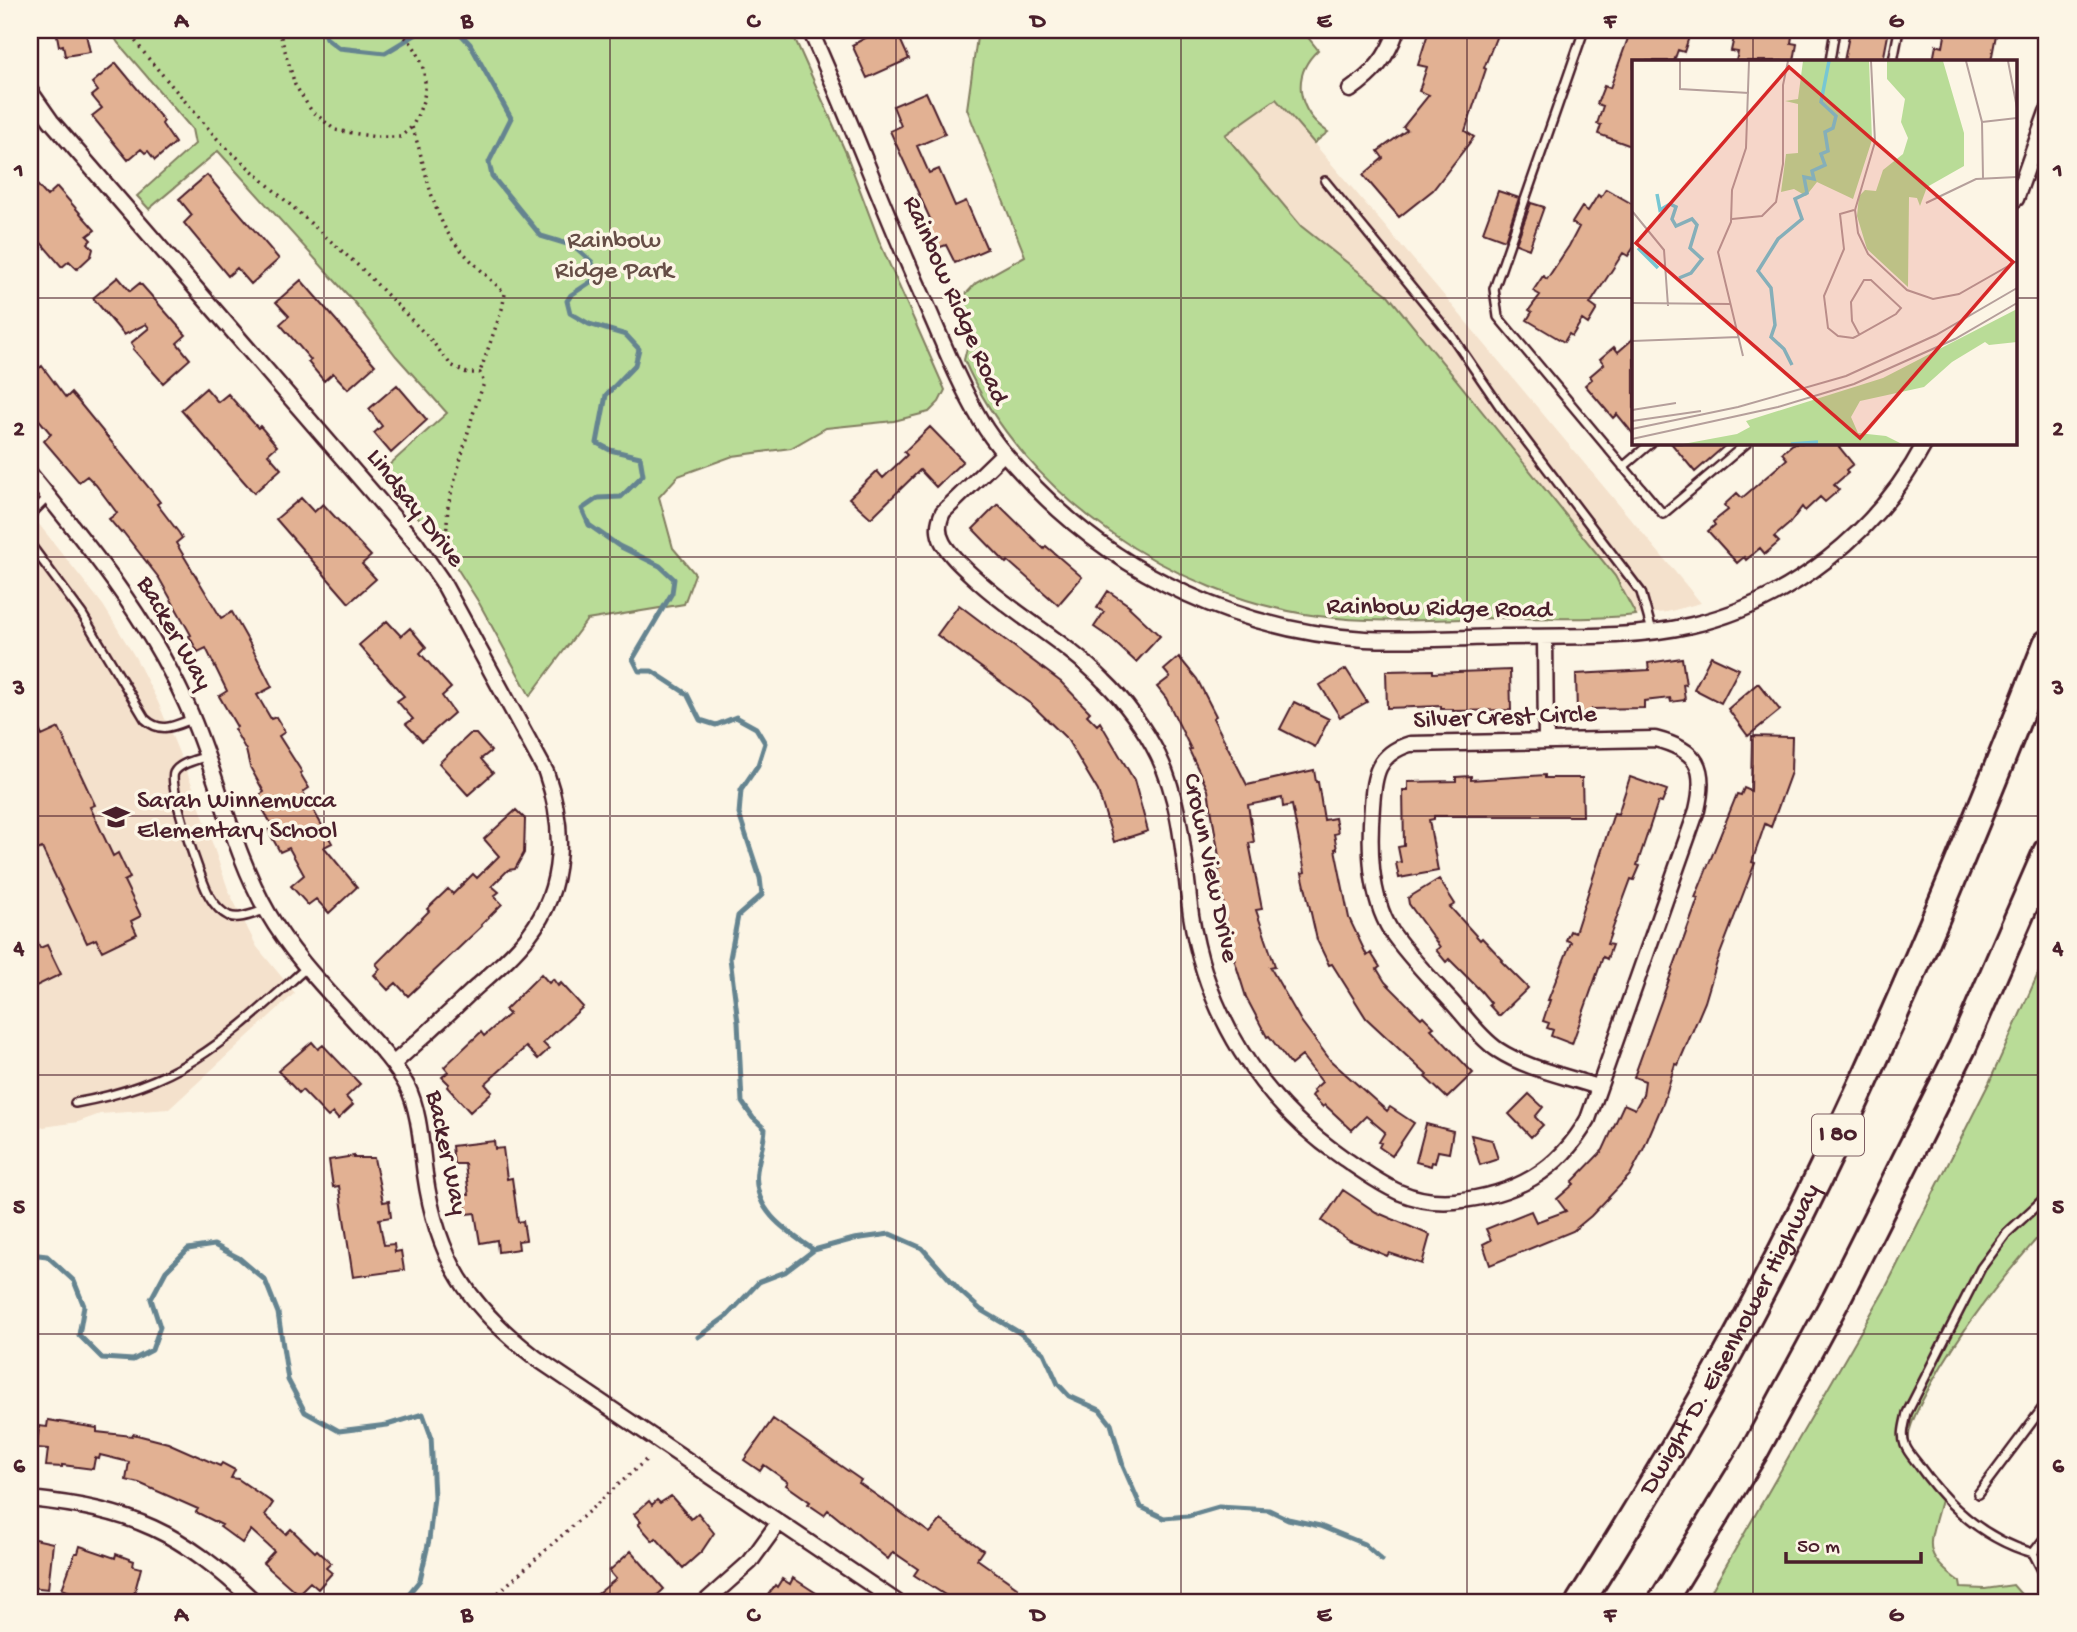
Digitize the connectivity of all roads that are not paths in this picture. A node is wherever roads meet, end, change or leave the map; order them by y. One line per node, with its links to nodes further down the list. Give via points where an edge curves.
1 (810, 30): 16 (street, Rainbow Ridge Road, via 963,388)
2 (1397, 30): 8 (street, via 1373,73)
3 (1584, 30): 17 (lane, via 1494,289 1495,302 1498,317)
4 (1835, 30): 6 (lane)
5 (1899, 30): 7 (lane)
6 (1830, 60)
7 (1894, 60)
8 (1350, 90)
9 (30, 91): 32 (street, Lindsay Drive, via 51,121 415,542 442,581 546,772 555,797 560,856 544,910 513,954)
10 (2047, 112): 12 (street)
11 (1325, 181): 22 (lane, via 1451,335 1641,592)
12 (2018, 194)
13 (1650, 444): 17 (lane)
14 (1746, 444): 17 (lane, via 1663,514)
15 (1921, 444): 22 (street, Rainbow Ridge Road, via 1881,509 1827,560 1793,583 1723,616)
16 (1004, 453): 23 (street, Rainbow Ridge Road, via 1094,540 1159,581 1233,613 1275,625 1366,639); 33 (street, Crown View Drive, via 943,512 938,524 942,541 991,593 1103,680 1159,756 1177,811 1196,942 1206,975 1236,1045 1271,1095 1331,1150 1381,1184 1403,1196 1447,1202 1494,1195 1535,1178 1578,1136)
17 (1623, 467)
18 (30, 474): 19 (street, Backer Way)
19 (49, 497): 20 (lane); 25 (street, Backer Way, via 134,610)
20 (30, 514)
21 (30, 544): 25 (lane, via 82,614 145,719 159,729)
22 (1653, 631): 23 (street, Rainbow Ridge Road)
23 (1545, 637): 26 (street)
24 (2047, 644): 46 (highway, Dwight D. Eisenhower Highway / I 80, via 1952,879 1835,1140 1719,1370)
25 (192, 719): 27 (street, Backer Way)
26 (1546, 741): 28 (street, Silver Crest Circle, via 1655,739); 33 (street, Silver Crest Circle, via 1410,744 1387,755 1373,783 1372,869 1389,928 1496,1049)
27 (207, 756): 30 (street, Backer Way); 30 (lane, via 178,768 173,779 203,883 217,907 230,916)
28 (1694, 758): 33 (street, Crown View Drive, via 1702,780 1697,810)
29 (2047, 852): 47 (highway, via 1962,1048 1836,1300 1754,1452)
30 (266, 909): 31 (street, Backer Way)
31 (306, 968): 32 (street, Backer Way); 34 (lane, via 195,1061 136,1088)
32 (393, 1064): 39 (street, Backer Way, via 415,1107 436,1231 455,1272 484,1311 536,1357)
33 (1598, 1087)
34 (75, 1103)
35 (2047, 1196): 41 (lane, via 2007,1233 1981,1268 1907,1413 1903,1436 1906,1448 1953,1507 2010,1546)
36 (2047, 1402): 37 (lane)
37 (1978, 1494)
38 (30, 1499): 43 (street, via 78,1504 147,1524 208,1560)
39 (779, 1522): 44 (street, via 750,1562); 45 (street, Backer Way)
40 (2047, 1535): 41 (lane)
41 (2033, 1553): 42 (lane)
42 (2047, 1580)
43 (255, 1602)
44 (705, 1602)
45 (897, 1602)
46 (1580, 1602)
47 (1662, 1602)

